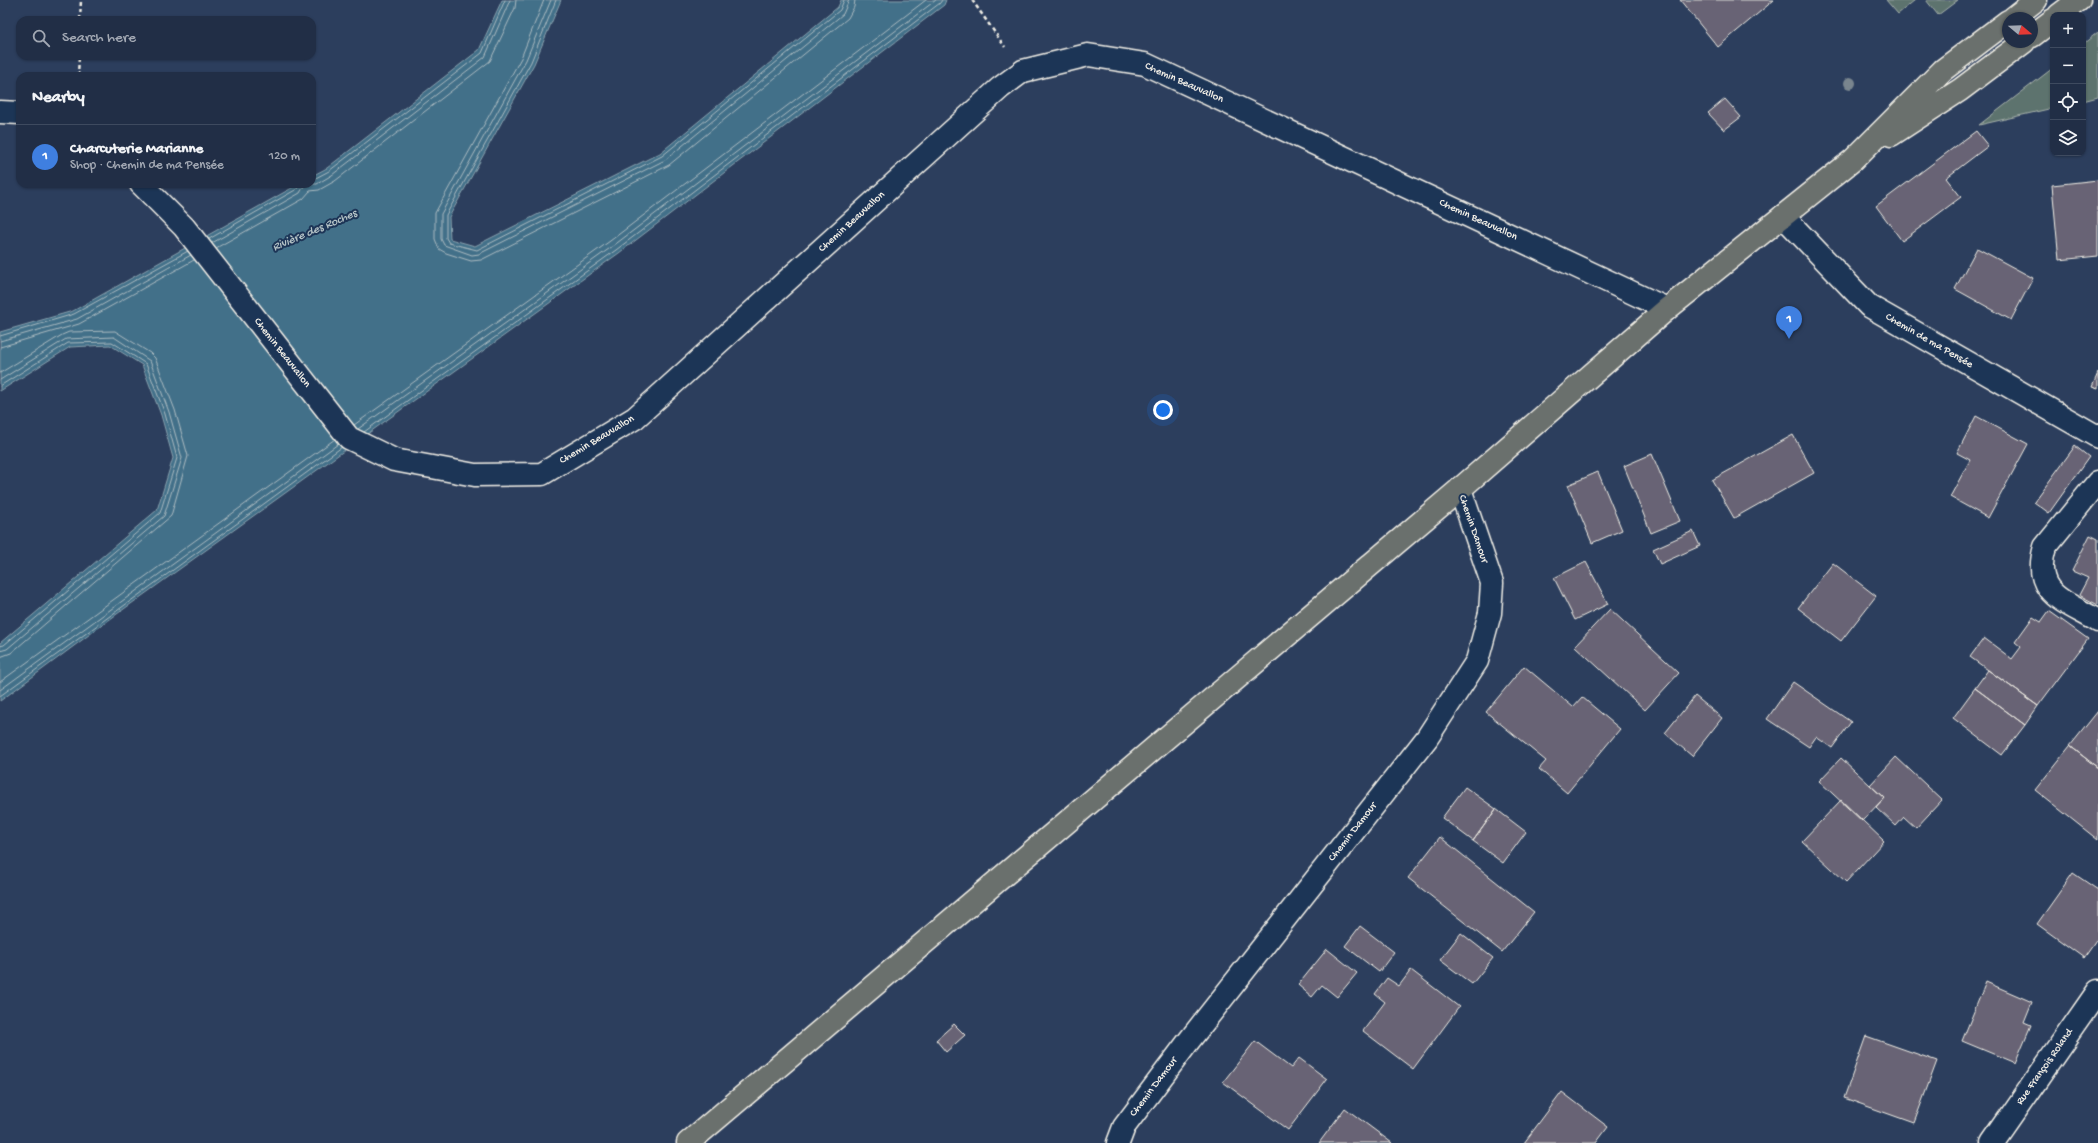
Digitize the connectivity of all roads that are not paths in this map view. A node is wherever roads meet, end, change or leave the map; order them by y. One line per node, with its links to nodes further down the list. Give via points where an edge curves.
1 (2036, 0): 3 (main road)
2 (2079, 0): 4 (main road)
3 (2021, 12)
4 (2063, 12)
5 (2050, 22): 7 (main road)
6 (2002, 26): 11 (main road, via 1944,70)
7 (2038, 31)
8 (2016, 48): 11 (main road, via 1960,90)
9 (0, 112): 10 (street)
10 (16, 113)
11 (1853, 160): 13 (main road)
12 (145, 188): 14 (street, Chemin Beauvallon, via 184,228 350,438 394,460 475,475 542,474 635,418 1000,88 1023,72 1088,56 1145,64)
13 (1783, 216): 14 (main road); 15 (street, Chemin de ma Pensée, via 1869,306)
14 (1666, 309): 17 (main road)
15 (2098, 437)
16 (2098, 482): 18 (street, via 2045,548 2041,560 2042,576 2048,591)
17 (1460, 489): 20 (main road); 21 (street, Chemin Damour, via 1492,583 1490,613 1477,661 1427,738 1188,1042 1124,1127)
18 (2098, 621)
19 (2098, 991): 22 (street, Rue François Roland)
20 (688, 1143)
21 (1118, 1143)
22 (1992, 1143)

